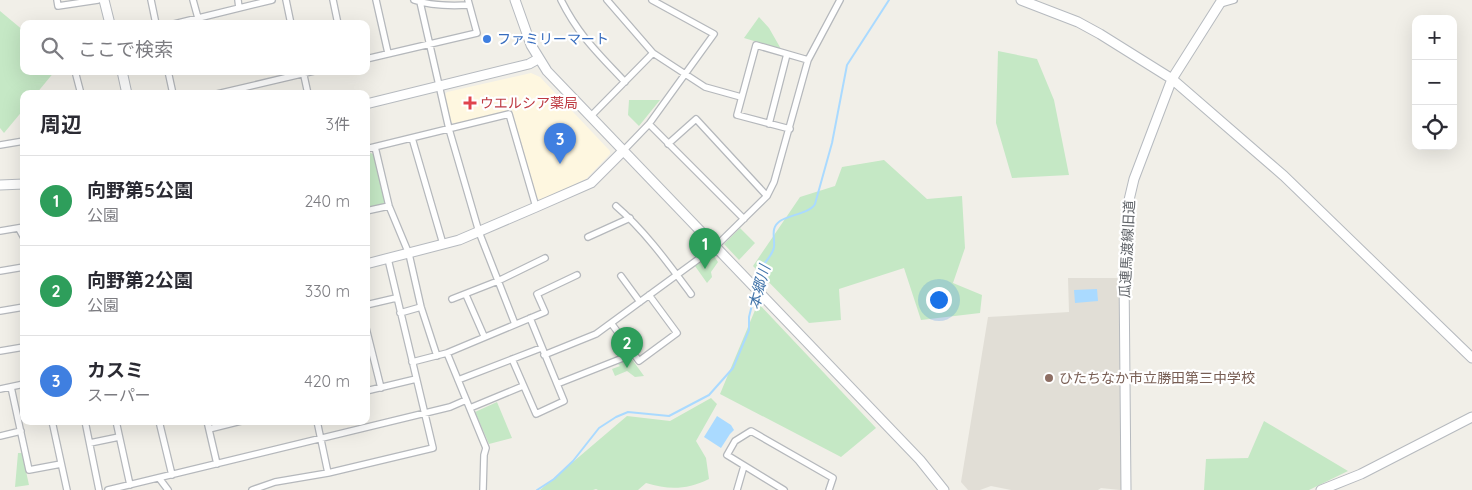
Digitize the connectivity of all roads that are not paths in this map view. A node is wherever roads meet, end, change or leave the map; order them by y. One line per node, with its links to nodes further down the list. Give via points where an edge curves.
1 (57, 0): 2 (street, via 58,6)
2 (98, 0)
3 (104, 0): 23 (street)
4 (151, 0): 24 (street)
5 (193, 0): 22 (street)
6 (238, 0): 21 (street)
7 (272, 0): 21 (street)
8 (286, 0): 26 (street)
9 (333, 0): 27 (street)
10 (376, 0): 29 (street)
11 (514, 0): 33 (street)
12 (562, 0): 42 (street, via 585,40)
13 (607, 0): 30 (street)
14 (652, 0): 35 (street, via 714,34)
15 (840, 0): 34 (street)
16 (1021, 0): 41 (street, via 1078,22)
17 (1234, 0): 19 (street)
18 (417, 1): 20 (street, via 451,6); 28 (street)
19 (1221, 2): 41 (street, 瓜連馬渡線旧道)
20 (468, 3): 28 (street, via 477,33)
21 (239, 8): 22 (street)
22 (198, 18): 25 (street)
23 (109, 20)
24 (155, 20)
25 (190, 20)
26 (290, 20)
27 (337, 20)
28 (429, 44): 29 (street); 43 (street)
29 (388, 53): 32 (street)
30 (653, 54): 35 (street); 42 (street)
31 (787, 54): 34 (street); 49 (street, via 756,45); 53 (street)
32 (370, 58)
33 (538, 59): 43 (street, via 530,64); 51 (street)
34 (808, 60): 55 (street)
35 (686, 73): 49 (street, via 705,87); 52 (street)
36 (76, 75): 44 (street)
37 (123, 75): 45 (street)
38 (169, 75): 46 (street)
39 (295, 75): 47 (street)
40 (303, 75): 48 (street)
41 (1172, 79): 111 (street, via 1284,176); 157 (street, 瓜連馬渡線旧道, via 1129,200 1124,273)
42 (625, 82): 51 (street)
43 (439, 86): 50 (street); 54 (street)
44 (80, 90)
45 (126, 90)
46 (172, 90)
47 (233, 90)
48 (307, 90)
49 (742, 97): 53 (street, via 737,115)
50 (370, 103)
51 (590, 117): 62 (street)
52 (649, 124): 58 (street); 62 (street)
53 (769, 124): 55 (street)
54 (449, 129): 56 (street); 68 (street, via 509,114); 74 (street)
55 (790, 129): 65 (street)
56 (412, 138): 60 (street); 76 (street)
57 (20, 142): 59 (street)
58 (668, 144): 65 (street, via 696,120); 71 (street)
59 (0, 145)
60 (374, 147): 61 (street); 66 (street)
61 (370, 148)
62 (623, 150): 68 (street, via 590,183); 77 (street)
63 (20, 184): 64 (street)
64 (0, 185)
65 (767, 196): 71 (street)
66 (389, 206): 69 (street); 78 (street)
67 (616, 206): 70 (street)
68 (536, 207): 74 (street)
69 (370, 210)
70 (630, 218): 75 (street); 85 (street)
71 (744, 219): 77 (street)
72 (20, 228): 73 (street)
73 (0, 231)
74 (479, 232): 76 (street); 87 (street)
75 (588, 237)
76 (443, 244): 78 (street)
77 (715, 247): 85 (street); 156 (street, via 920,460)
78 (409, 254): 80 (street); 95 (street)
79 (544, 258): 87 (street)
80 (388, 259): 81 (street); 91 (street)
81 (370, 263)
82 (20, 268): 83 (street)
83 (0, 271)
84 (577, 274): 99 (street, via 538,294 546,312)
85 (677, 275): 89 (street); 90 (street)
86 (621, 276): 93 (street)
87 (498, 281): 88 (street); 101 (street)
88 (466, 294): 92 (street); 102 (street)
89 (691, 294)
90 (649, 295): 93 (street); 109 (street, via 677,334 639,361)
91 (396, 298): 94 (street); 98 (street)
92 (452, 299)
93 (640, 302): 100 (street)
94 (370, 304)
95 (420, 307): 98 (street); 110 (street)
96 (20, 308): 97 (street)
97 (0, 310)
98 (400, 313): 113 (street)
99 (530, 318): 101 (street); 105 (street)
100 (611, 323): 108 (street, via 596,334); 109 (street)
101 (516, 324): 102 (street)
102 (484, 336): 107 (street)
103 (370, 344): 120 (street)
104 (20, 348): 106 (street)
105 (541, 348): 108 (street); 112 (street)
106 (0, 351)
107 (447, 353): 110 (street); 115 (street)
108 (544, 354): 116 (street)
109 (633, 354): 116 (street)
110 (437, 356): 113 (street)
111 (1472, 358)
112 (512, 359): 115 (street); 118 (street)
113 (412, 362): 114 (street)
114 (416, 379): 120 (street); 125 (street)
115 (458, 380): 123 (street)
116 (557, 384): 118 (street, via 564,402 536,414)
117 (20, 385): 119 (street)
118 (523, 386): 124 (street)
119 (11, 387): 121 (street); 135 (street)
120 (381, 388): 122 (street)
121 (0, 389)
122 (370, 390)
123 (466, 400): 124 (street); 125 (street)
124 (470, 408): 152 (street, via 486,448)
125 (425, 413): 138 (street); 143 (street, via 433,448)
126 (1472, 417): 158 (street, via 1361,474)
127 (53, 425): 140 (street)
128 (86, 425): 139 (street)
129 (117, 425): 137 (street)
130 (162, 425): 144 (street)
131 (208, 425): 134 (street)
132 (225, 425): 134 (street)
133 (318, 425): 138 (street)
134 (209, 429): 141 (street)
135 (21, 431): 136 (street); 140 (street, via 29,470)
136 (0, 436)
137 (119, 438): 139 (street); 146 (street)
138 (321, 438): 141 (street); 143 (street)
139 (90, 443): 148 (street)
140 (60, 464): 147 (street)
141 (217, 464): 144 (street)
142 (744, 466): 153 (street); 154 (street); 155 (street, via 726,455 735,441 750,431 833,478)
143 (328, 472): 151 (street)
144 (172, 475): 145 (street)
145 (159, 478): 146 (street); 150 (street)
146 (130, 485): 149 (street)
147 (67, 490)
148 (99, 490)
149 (108, 490)
150 (168, 490)
151 (252, 490)
152 (483, 490)
153 (737, 490)
154 (784, 490)
155 (829, 490)
156 (944, 490)
157 (1126, 490)
158 (1321, 490)

